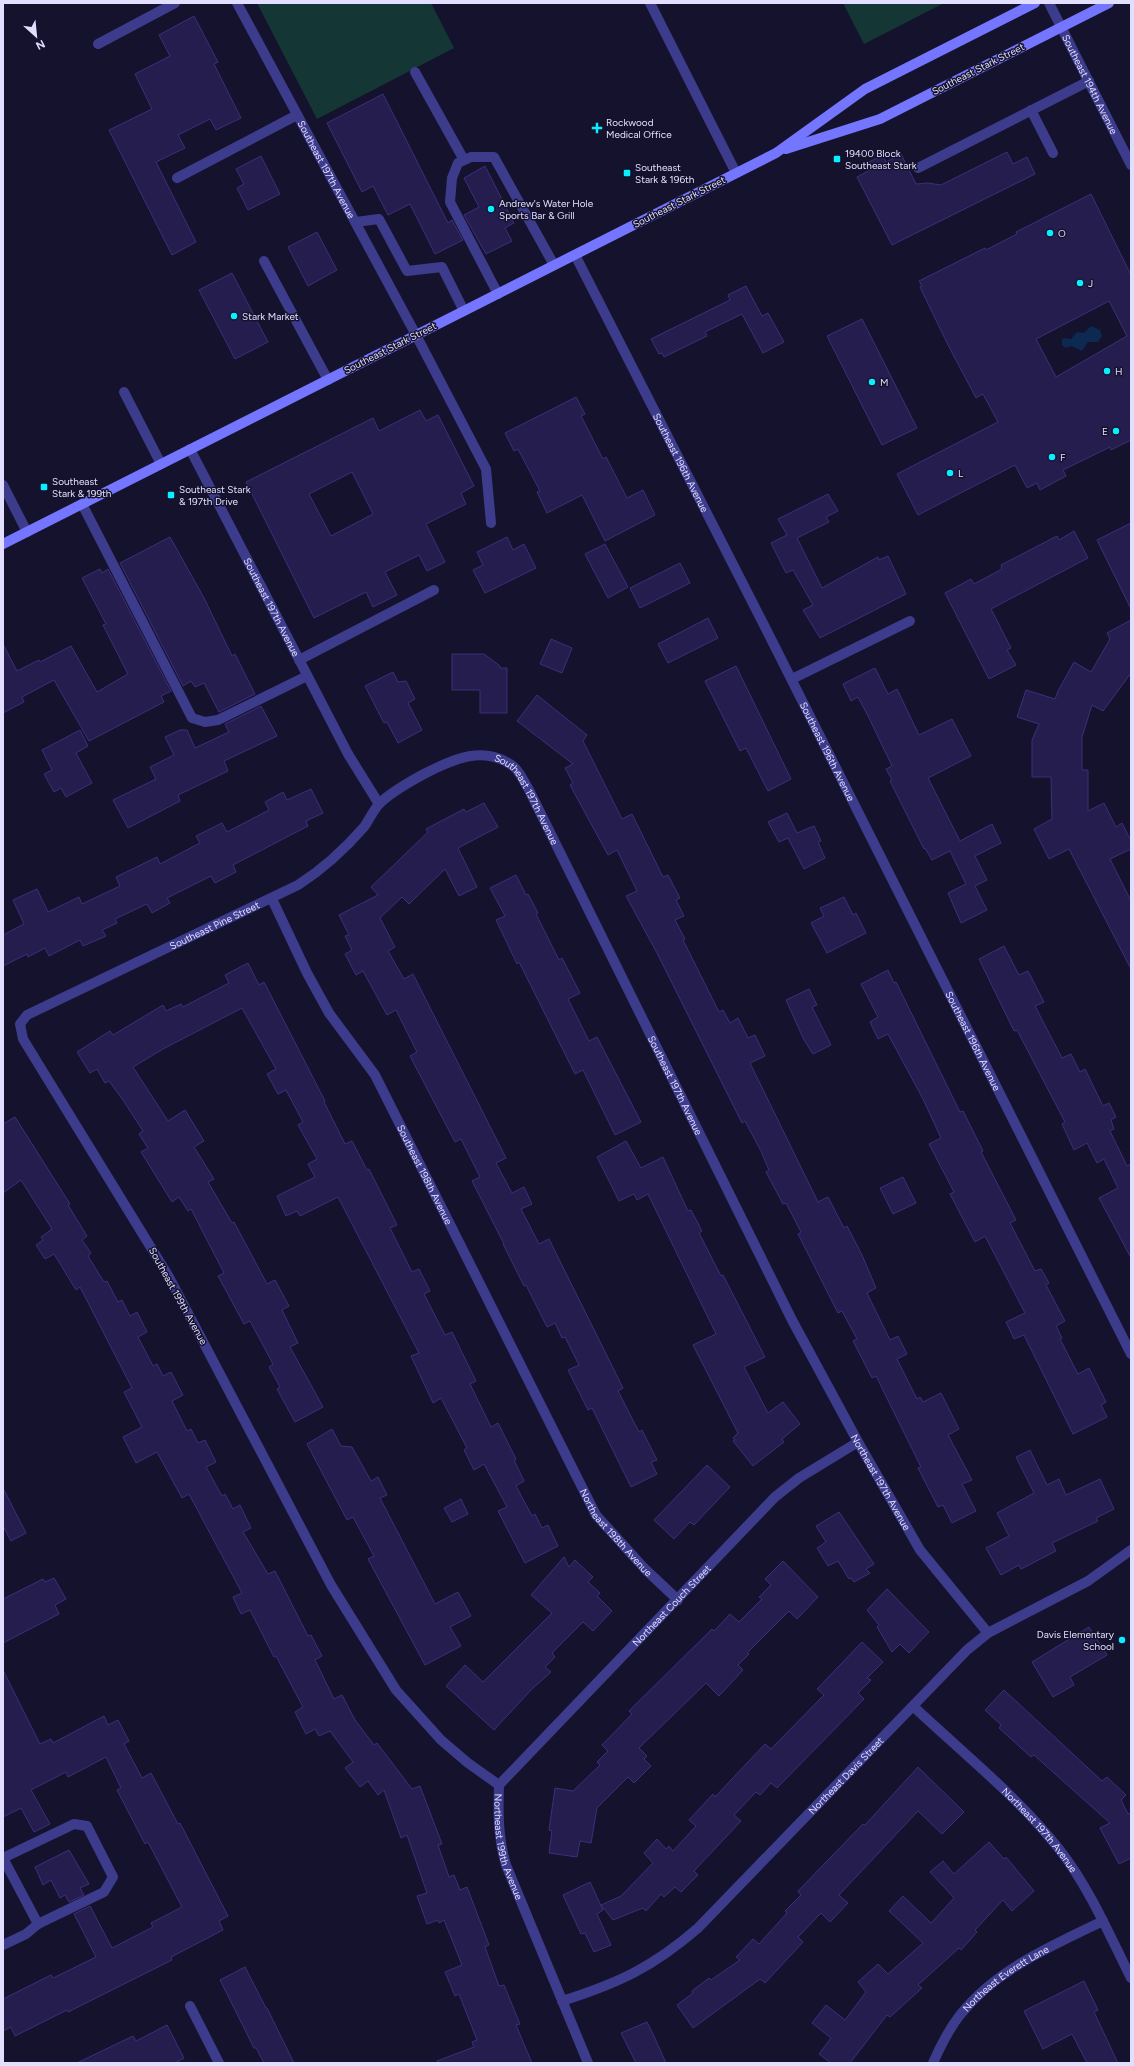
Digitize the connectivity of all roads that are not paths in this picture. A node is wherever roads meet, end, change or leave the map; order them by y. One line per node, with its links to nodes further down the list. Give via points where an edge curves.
1 (176, 3): 8 (street)
2 (237, 3): 12 (street, Southeast 197th Avenue)
3 (650, 3): 18 (street)
4 (1035, 3): 13 (main road, Southeast Stark Street, via 865,90)
5 (1049, 3): 7 (street, Southeast 194th Avenue)
6 (1108, 3): 7 (main road, Southeast Stark Street)
7 (1061, 27): 10 (street, Southeast 194th Avenue); 13 (main road, Southeast Stark Street, via 880,119)
8 (98, 44)
9 (415, 72): 15 (street)
10 (1089, 81): 11 (street); 16 (street, Southeast 194th Avenue)
11 (1031, 110): 14 (street); 17 (street)
12 (297, 115): 19 (street); 20 (street, Southeast 197th Avenue)
13 (776, 152): 18 (main road, Southeast Stark Street)
14 (1053, 153)
15 (464, 160): 23 (street, via 471,157 494,157); 24 (street, via 458,163 452,178 450,202)
16 (1131, 165)
17 (918, 168)
18 (736, 173): 21 (main road, Southeast Stark Street)
19 (177, 178)
20 (356, 222): 25 (street, via 379,219 407,271 442,267); 26 (street, Southeast 197th Avenue)
21 (575, 255): 23 (main road, Southeast Stark Street); 40 (street, Southeast 196th Avenue)
22 (264, 260): 27 (street)
23 (554, 265): 24 (main road, Southeast Stark Street)
24 (498, 294): 25 (main road, Southeast Stark Street)
25 (464, 311): 26 (main road, Southeast Stark Street)
26 (416, 335): 27 (main road, Southeast Stark Street); 33 (street, Southeast 197th Avenue, via 486,469)
27 (328, 380): 29 (main road, Southeast Stark Street)
28 (124, 392): 30 (street)
29 (190, 449): 30 (main road, Southeast Stark Street); 38 (street, Southeast 197th Avenue)
30 (161, 464): 32 (main road, Southeast Stark Street)
31 (3, 485): 34 (street)
32 (82, 504): 34 (main road, Southeast Stark Street); 39 (street, via 192,718 205,722 218,720)
33 (491, 523)
34 (27, 532): 35 (main road, Southeast Stark Street)
35 (3, 544)
36 (434, 590): 38 (street)
37 (910, 621): 40 (street)
38 (299, 660): 39 (street, Southeast 197th Avenue)
39 (307, 676): 41 (street, Southeast 197th Avenue, via 348,754)
40 (792, 679): 45 (street, Southeast 196th Avenue)
41 (379, 804): 42 (street, Southeast Pine Street, via 365,826 320,871); 44 (street, Southeast 197th Avenue, via 413,780 450,760 465,756 482,755 499,759 515,768 528,788)
42 (272, 899): 43 (street, Southeast Pine Street); 47 (street, Southeast 198th Avenue, via 329,1014 374,1075)
43 (27, 1015): 49 (street, Southeast 199th Avenue, via 20,1024 23,1039 169,1277)
44 (792, 1320): 46 (street, Northeast 197th Avenue)
45 (1131, 1354)
46 (858, 1442): 50 (street, Northeast Couch Street, via 799,1478 775,1497); 51 (street, Northeast 197th Avenue, via 920,1550)
47 (565, 1456): 50 (street, Northeast 198th Avenue, via 596,1516)
48 (1131, 1550): 51 (street, Northeast Davis Street, via 1088,1582)
49 (331, 1585): 53 (street, Northeast 199th Avenue, via 396,1690 441,1740)
50 (678, 1600): 53 (street, Northeast Couch Street)
51 (988, 1633): 52 (street, Northeast Davis Street, via 967,1650)
52 (914, 1707): 55 (street, Northeast 197th Avenue, via 1030,1816 1060,1850); 59 (street, Northeast Davis Street, via 698,1928 677,1946 630,1976)
53 (499, 1785): 59 (street, Northeast 199th Avenue, via 500,1843 506,1865)
54 (3, 1858): 56 (street); 56 (street, via 74,1824 87,1826 113,1876 104,1892)
55 (1103, 1921): 58 (street, Northeast 197th Avenue); 63 (street, Northeast Everett Lane, via 1040,1952 1005,1973 960,2015)
56 (38, 1924): 57 (street, via 26,1934)
57 (3, 1944)
58 (1131, 1978)
59 (562, 2001): 62 (street, Northeast 199th Avenue)
60 (190, 2006): 61 (street)
61 (219, 2063)
62 (588, 2063)
63 (933, 2063)

